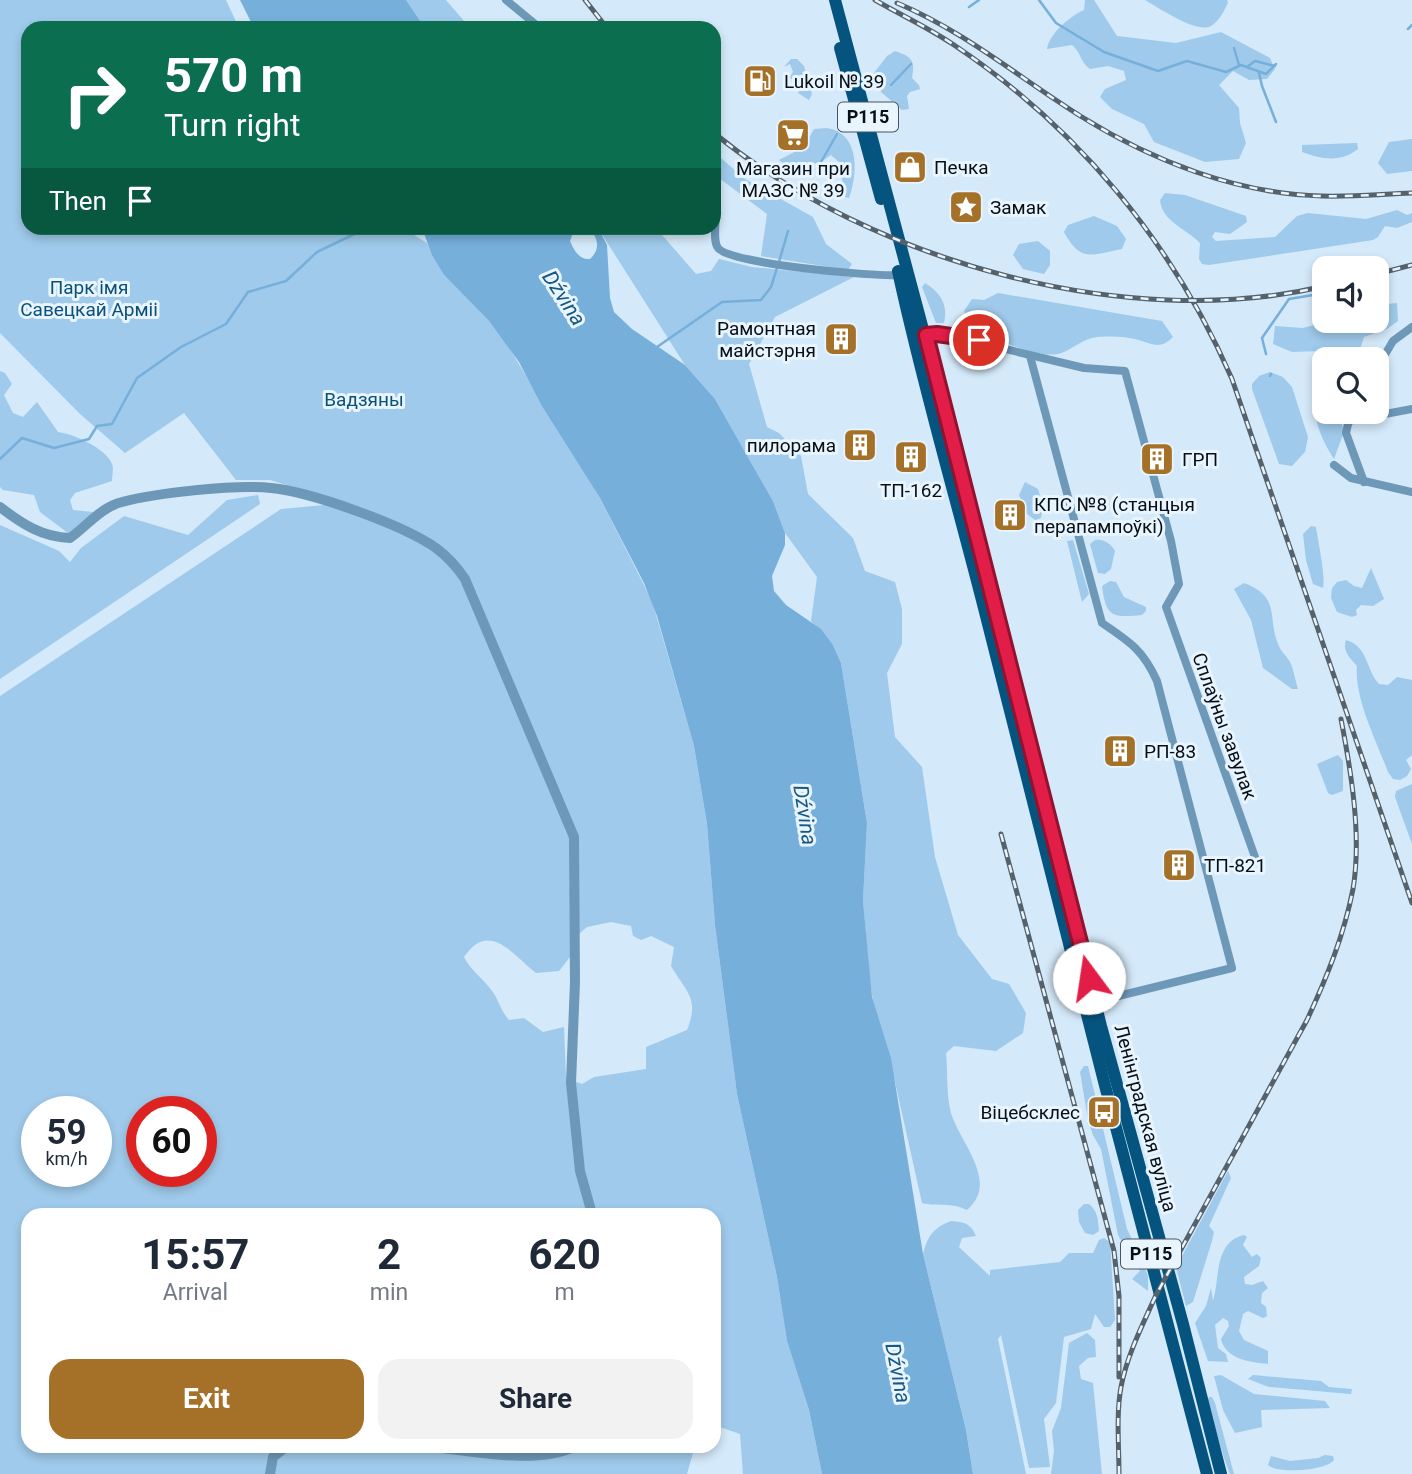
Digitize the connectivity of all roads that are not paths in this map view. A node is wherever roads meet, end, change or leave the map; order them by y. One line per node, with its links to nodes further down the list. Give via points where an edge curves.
1 (506, 0): 4 (street)
2 (828, 0): 5 (main road, Ленінградская вуліца / Р115)
3 (835, 0): 5 (main road, Ленінградская вуліца / Р115)
4 (532, 21)
5 (856, 94): 6 (main road, Ленінградская вуліца / Р115)
6 (870, 141): 8 (main road, Ленінградская вуліца / Р115); 10 (main road, Ленінградская вуліца / Р115, via 907,273)
7 (716, 235): 8 (street, via 718,248 737,258 870,276)
8 (899, 275): 10 (main road, Ленінградская вуліца / Р115)
9 (1412, 327): 11 (street)
10 (919, 336): 12 (street, via 979,340); 21 (main road, Ленінградская вуліца / Р115)
11 (1389, 348)
12 (1030, 356): 20 (street, Сплаўны завулак, via 1125,371 1179,584 1166,607); 21 (street, via 1102,623 1135,645 1157,681 1232,968)
13 (1412, 409): 14 (street)
14 (1389, 413)
15 (1348, 424): 17 (street, via 1346,433)
16 (1334, 465): 17 (street)
17 (1364, 482): 18 (street)
18 (1412, 492)
19 (0, 507): 22 (street, via 48,537 70,538 120,502 272,488 376,518 435,547 454,563 465,579 574,837 571,1083 580,1171)
20 (1255, 857)
21 (1089, 1003): 23 (main road, Ленінградская вуліца / Р115); 24 (main road, Ленінградская вуліца / Р115)
22 (590, 1208)
23 (1194, 1371): 24 (street); 30 (main road, Ленінградская вуліца / Р115)
24 (1180, 1373): 29 (main road, Ленінградская вуліца / Р115)
25 (278, 1453): 28 (street)
26 (489, 1453): 27 (street)
27 (561, 1453)
28 (270, 1474)
29 (1207, 1474)
30 (1221, 1474)

